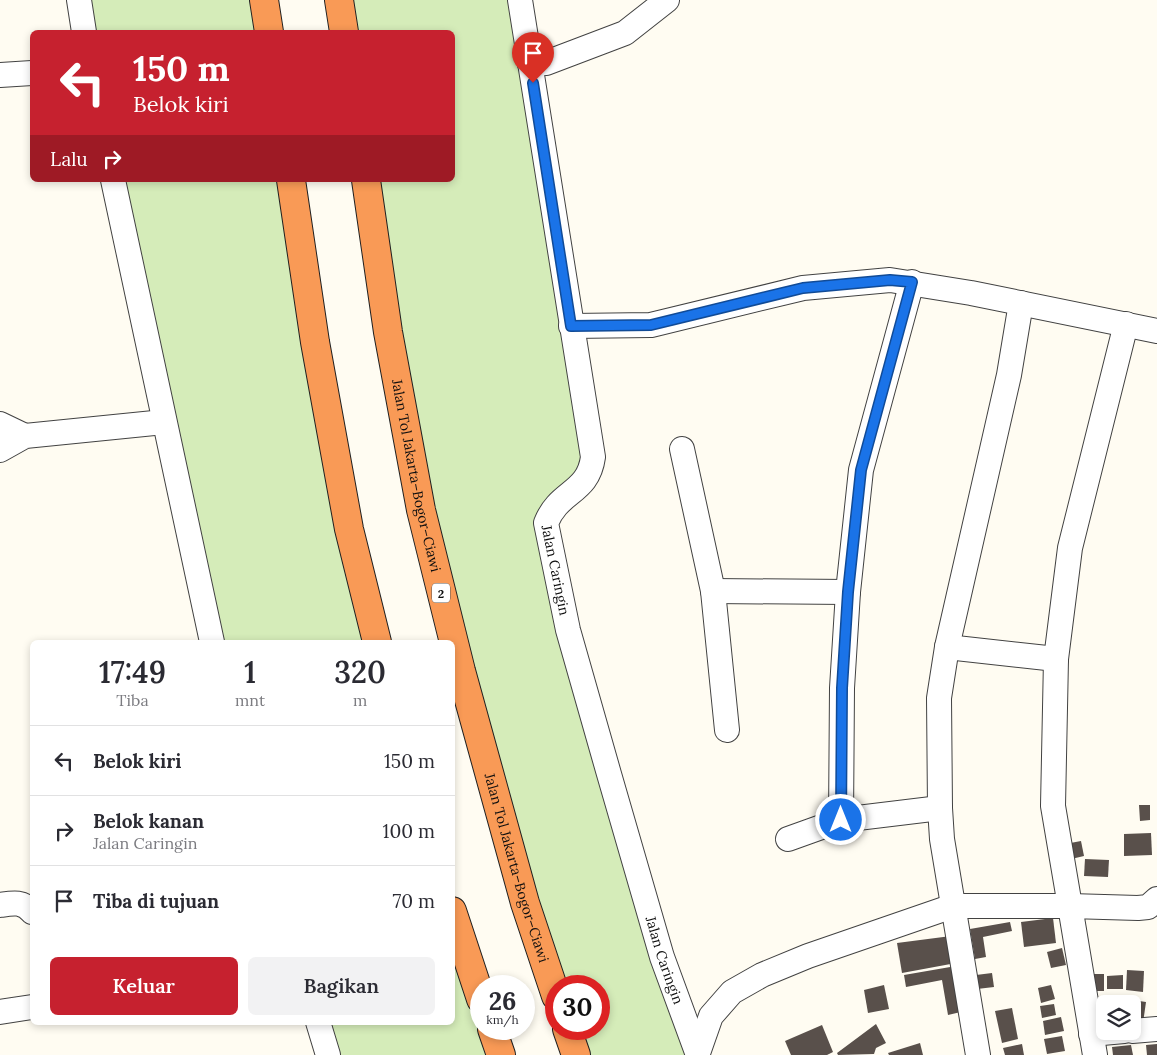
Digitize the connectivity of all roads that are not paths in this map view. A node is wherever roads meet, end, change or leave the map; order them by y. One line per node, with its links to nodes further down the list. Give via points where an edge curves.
1 (79, 0): 6 (street)
2 (264, 0): 7 (highway)
3 (340, 0): 8 (highway)
4 (520, 0): 9 (street, Jalan Caringin)
5 (667, 0): 9 (street, via 625,33 546,63)
6 (84, 30)
7 (269, 30)
8 (344, 30)
9 (530, 64): 18 (street, Jalan Caringin)
10 (30, 73): 11 (street)
11 (0, 76)
12 (113, 182): 20 (street)
13 (291, 182): 28 (highway, via 315,342 349,529)
14 (366, 182): 29 (highway, Jalan Tol Jakarta–Bogor–Ciawi / 2, via 388,332 421,510)
15 (912, 282): 16 (street); 18 (street, via 890,280 803,288 651,325); 26 (street, via 861,470)
16 (1021, 303): 17 (street); 30 (street, via 1009,376)
17 (1126, 324): 19 (street); 32 (street, via 1070,548)
18 (571, 326): 53 (street, Jalan Caringin, via 593,457 591,469 581,486 559,501 551,511 546,523 551,552 568,630 662,957)
19 (1157, 331)
20 (164, 422): 22 (street); 27 (street)
21 (0, 424): 22 (street)
22 (26, 436): 24 (street)
23 (682, 449): 25 (street)
24 (0, 450)
25 (713, 591): 26 (street); 33 (street)
26 (848, 592): 35 (street, via 842,688)
27 (212, 640)
28 (377, 640)
29 (453, 640)
30 (947, 647): 32 (street); 34 (street, via 939,698)
31 (455, 648): 44 (highway, Jalan Tol Jakarta–Bogor–Ciawi / 2, via 525,903)
32 (1056, 659): 40 (street, via 1053,806)
33 (727, 730)
34 (940, 808): 35 (street); 39 (street)
35 (841, 820): 36 (street)
36 (788, 839)
37 (1157, 899): 40 (street, via 1148,907 1138,908)
38 (0, 905): 41 (street, via 17,903)
39 (953, 906): 40 (street); 53 (street, via 848,941 752,980 732,992 711,1016); 57 (street)
40 (1070, 906): 52 (street)
41 (30, 909)
42 (455, 919): 43 (highway)
43 (473, 975)
44 (549, 975)
45 (30, 1007): 46 (street)
46 (0, 1012)
47 (319, 1025): 54 (street)
48 (1157, 1028): 49 (street)
49 (1141, 1029)
50 (496, 1040): 55 (highway)
51 (571, 1040): 56 (highway)
52 (1093, 1044)
53 (698, 1054)
54 (328, 1055)
55 (501, 1055)
56 (576, 1055)
57 (978, 1055)

